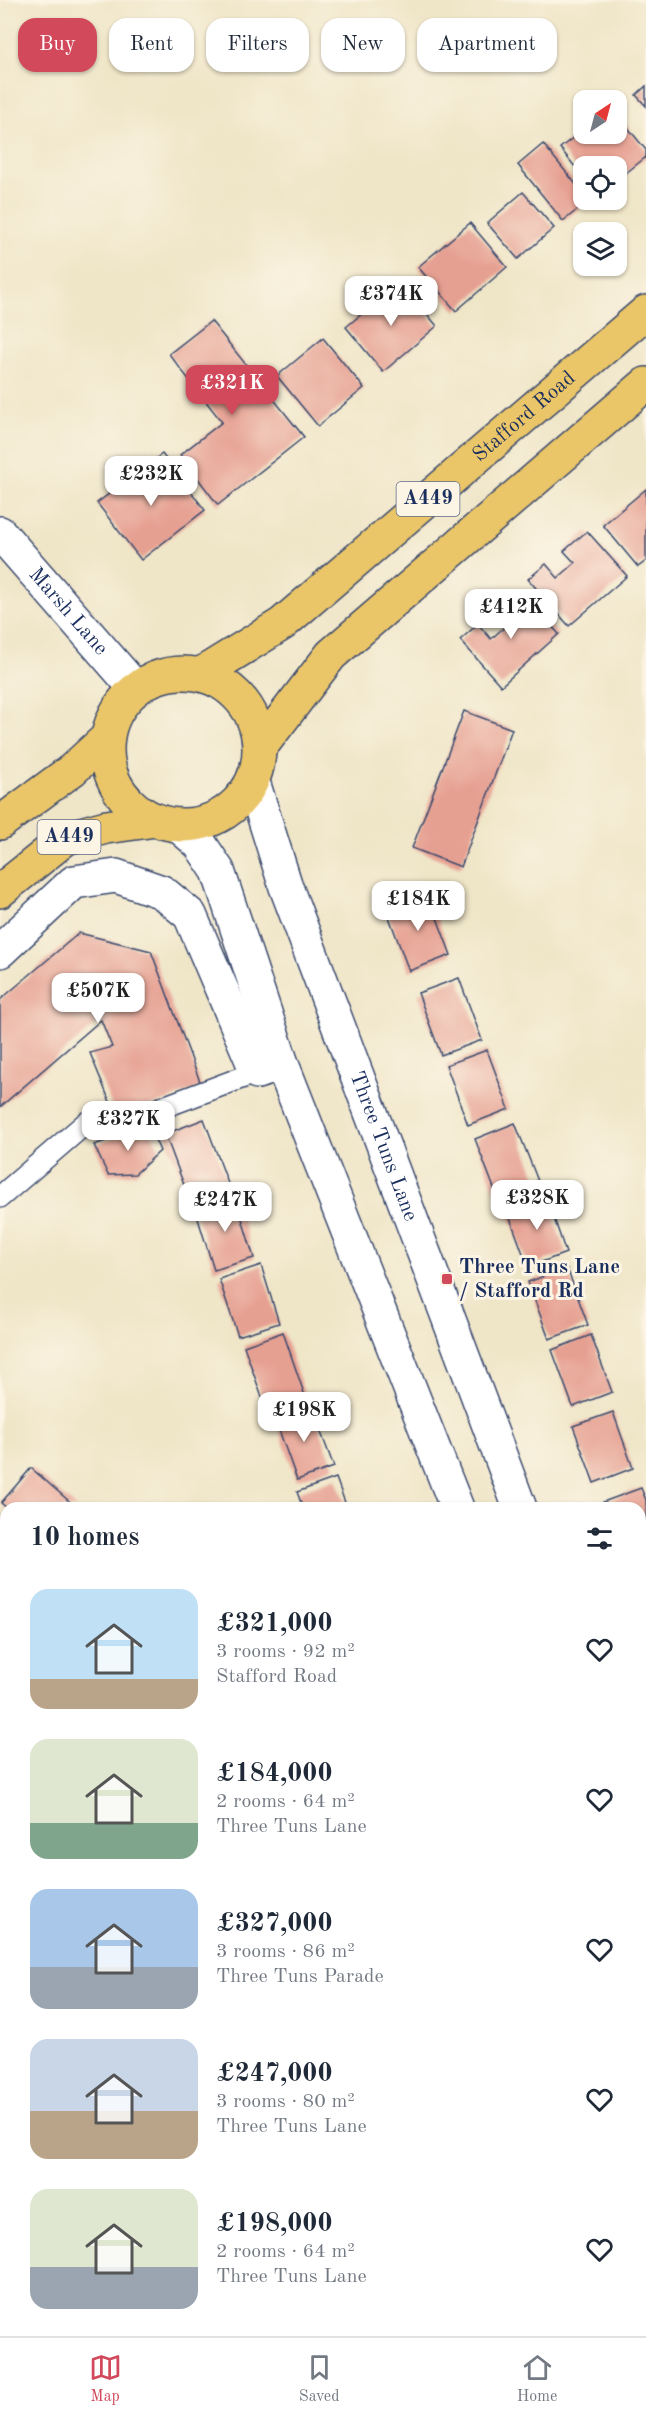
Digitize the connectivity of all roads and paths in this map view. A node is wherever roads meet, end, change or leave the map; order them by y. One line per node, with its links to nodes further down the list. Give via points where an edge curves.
1 (646, 312): 4 (highway, Stafford Road / A449, via 282,624)
2 (646, 384): 7 (highway, A449, via 331,655)
3 (0, 533): 5 (street, Marsh Lane)
4 (201, 674): 5 (highway, A449, via 157,678); 7 (highway, A449, via 240,698 258,726)
5 (136, 689): 6 (highway, A449, via 113,718)
6 (107, 738): 9 (highway, A449, via 72,770); 10 (highway, A449, via 108,765 116,788 133,806)
7 (262, 745): 8 (highway, A449)
8 (253, 782): 10 (highway, A449, via 225,813 203,823); 16 (street, Three Tuns Lane, via 286,886)
9 (0, 823)
10 (168, 823): 11 (highway, A449, via 106,826 66,838); 13 (street, via 200,844 218,871)
11 (0, 891)
12 (0, 951): 13 (street, via 74,882 116,876 162,892 190,915)
13 (269, 1068): 14 (lane, via 153,1111 86,1123); 15 (street)
14 (0, 1197)
15 (454, 1502)
16 (518, 1502)

